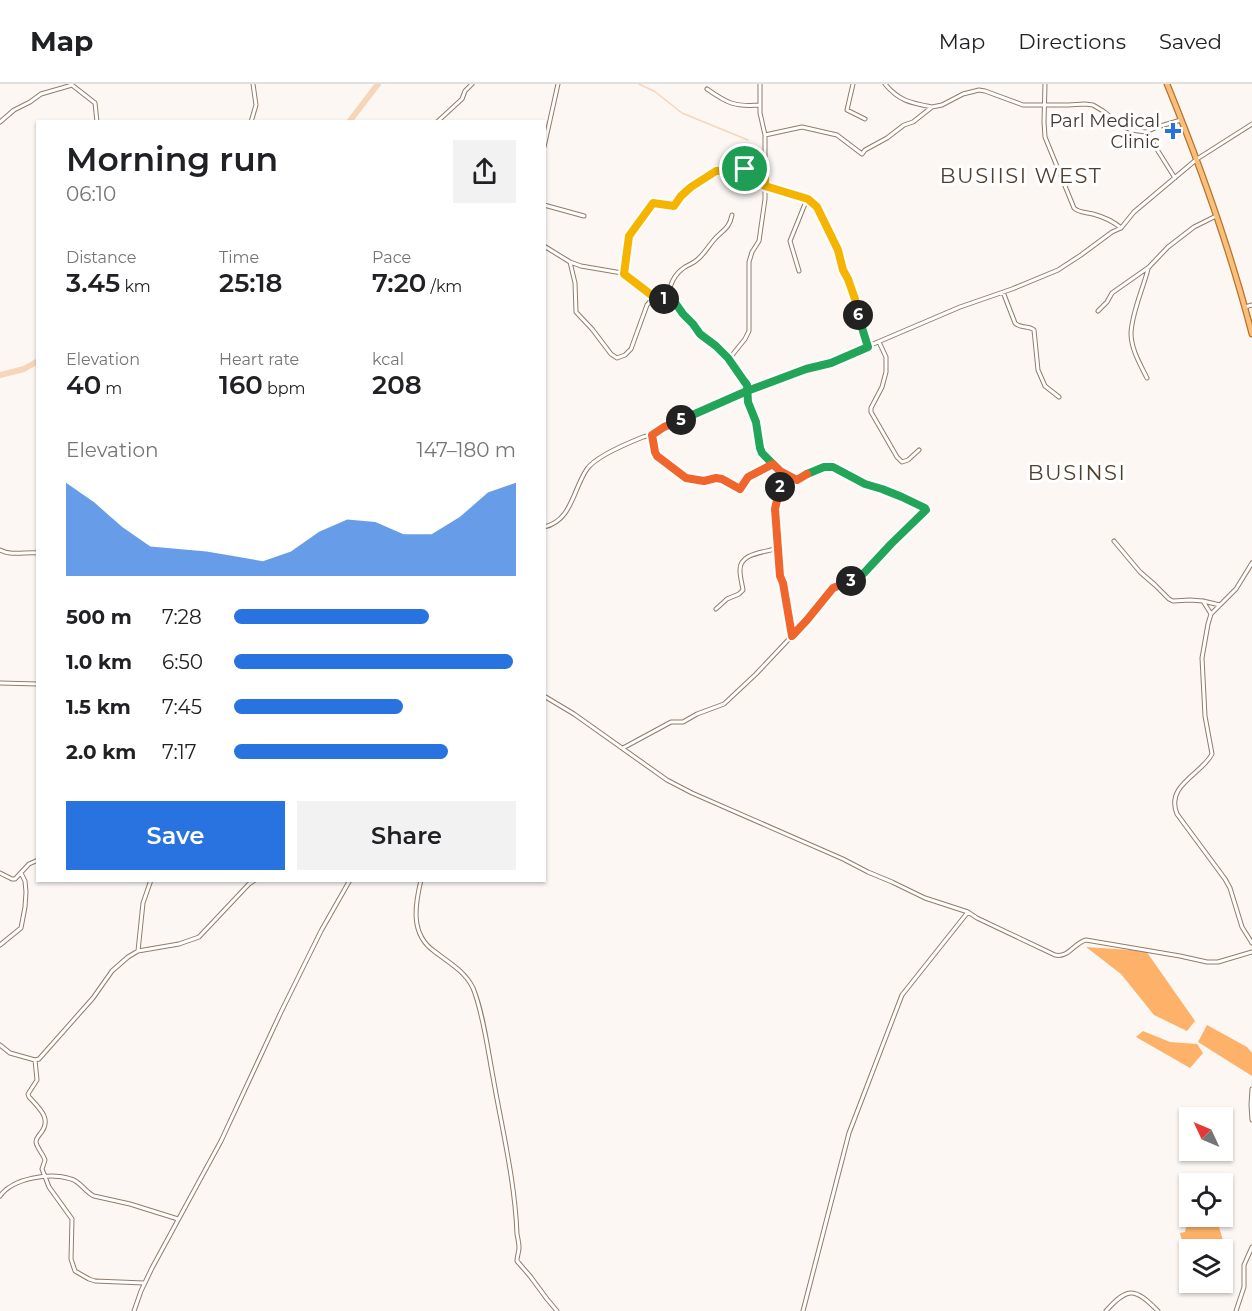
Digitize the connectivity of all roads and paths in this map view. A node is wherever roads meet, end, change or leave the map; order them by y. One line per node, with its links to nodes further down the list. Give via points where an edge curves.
1 (253, 84): 15 (street, via 256,105)
2 (472, 84): 16 (street)
3 (558, 84): 22 (street)
4 (760, 84): 10 (street)
5 (853, 84): 13 (street, via 847,110)
6 (885, 84): 12 (street, via 901,99)
7 (1045, 84): 11 (street)
8 (1167, 84): 17 (main road)
9 (707, 89): 10 (street, via 737,106)
10 (760, 105): 21 (street)
11 (1045, 105): 12 (street, via 1020,105 982,90); 20 (street, via 1093,105 1126,128); 32 (street, via 1046,137 1074,208 1110,220)
12 (932, 107): 21 (street, via 862,154 837,135 802,127)
13 (865, 119)
14 (97, 120): 18 (street, via 94,103 72,86 41,94)
15 (252, 120)
16 (439, 120)
17 (1181, 120): 20 (street); 23 (main road)
18 (0, 122)
19 (1252, 124): 23 (street)
20 (1146, 132): 25 (street)
21 (765, 135): 24 (street)
22 (546, 138)
23 (1197, 159): 25 (street); 31 (main road)
24 (765, 170): 26 (street); 37 (street, via 719,170 691,187 674,206 652,204 629,236)
25 (1175, 178): 32 (street)
26 (765, 186): 27 (street); 47 (street, via 759,241 749,262 749,331)
27 (807, 199): 36 (street, via 790,241); 46 (street, via 817,207 838,250)
28 (546, 206): 30 (street)
29 (732, 215): 40 (street, via 727,229 675,277)
30 (584, 216)
31 (1215, 216): 35 (street, via 1183,235); 42 (main road)
32 (1121, 228): 38 (street, via 1058,270)
33 (546, 247): 34 (street)
34 (570, 262): 37 (street); 39 (street, via 576,312 616,358 631,349 647,305)
35 (1149, 267): 43 (street, via 1112,293); 48 (street, via 1131,334)
36 (800, 272)
37 (624, 274): 39 (street)
38 (1003, 292): 45 (street); 50 (street, via 1015,323 1034,330 1038,370 1045,386)
39 (654, 297): 40 (street)
40 (668, 299): 47 (street)
41 (1252, 305): 42 (street)
42 (1245, 307): 44 (main road)
43 (1098, 311)
44 (1252, 334)
45 (879, 342): 46 (street); 52 (street, via 886,357 885,372 871,412 900,461)
46 (868, 347): 49 (street)
47 (729, 359): 49 (street, via 746,383)
48 (1147, 378)
49 (747, 391): 51 (street); 53 (street, via 760,448)
50 (1059, 397)
51 (652, 435): 53 (street, via 657,456 686,478 722,479 740,489 748,477); 55 (street, via 596,460 587,469 563,516)
52 (919, 450)
53 (773, 464): 54 (street)
54 (780, 471): 57 (street, via 775,509); 65 (street, via 797,480 824,467 833,467 926,510 861,576 833,588)
55 (546, 526)
56 (1114, 542): 61 (street, via 1169,600)
57 (778, 548): 63 (street, via 743,560 743,590); 65 (street)
58 (0, 550): 59 (street, via 11,554)
59 (36, 553)
60 (1252, 563): 62 (street, via 1236,590)
61 (1203, 601): 62 (street); 64 (street)
62 (1220, 605): 64 (street)
63 (716, 609)
64 (1211, 614): 78 (street, via 1202,658 1212,754 1183,784 1176,795 1175,808 1225,879)
65 (792, 636): 69 (street, via 724,705 683,722 671,722)
66 (0, 683): 67 (street)
67 (36, 684)
68 (546, 697): 69 (street)
69 (623, 748): 77 (street, via 692,793 925,898)
70 (36, 861): 72 (street)
71 (0, 873): 72 (street, via 15,879)
72 (21, 873): 79 (street, via 26,892 21,928)
73 (150, 882): 80 (street, via 143,903)
74 (252, 882): 80 (street, via 199,937)
75 (349, 882): 88 (street, via 280,1012 221,1141)
76 (421, 882): 92 (street, via 415,908 422,938 470,982 476,997 513,1183 517,1261)
77 (968, 912): 81 (street, via 1060,956 1086,940 1207,962); 93 (street, via 903,995 849,1133)
78 (1252, 943)
79 (0, 945)
80 (138, 951): 83 (street, via 112,971 50,1048)
81 (1252, 952)
82 (0, 1045): 83 (street, via 10,1053)
83 (35, 1060): 86 (street, via 37,1080 28,1094 46,1122 36,1140 45,1160)
84 (1252, 1089): 85 (street)
85 (1252, 1120)
86 (45, 1176): 87 (street, via 14,1185); 88 (street, via 72,1179 94,1196); 90 (street, via 72,1219 71,1259 75,1271 91,1280)
87 (0, 1196)
88 (178, 1219): 90 (street)
89 (1252, 1247): 96 (street, via 1244,1265 1244,1287)
90 (144, 1283): 91 (street)
91 (134, 1311)
92 (557, 1311)
93 (803, 1311)
94 (1106, 1311): 95 (street, via 1122,1294 1132,1293)
95 (1158, 1311)
96 (1236, 1311)

